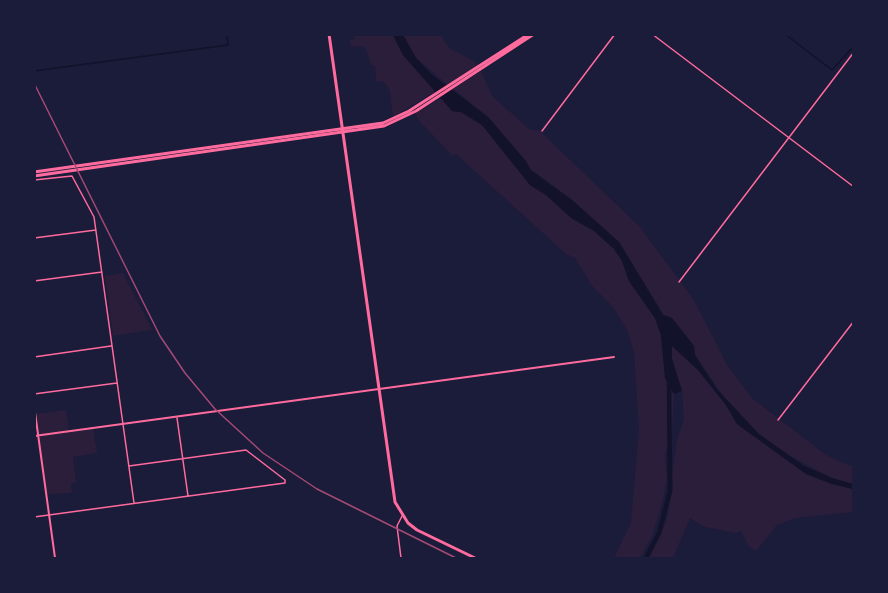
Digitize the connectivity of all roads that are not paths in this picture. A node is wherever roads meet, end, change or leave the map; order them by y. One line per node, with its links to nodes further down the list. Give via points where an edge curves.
1 (329, 34): 9 (main road)
2 (529, 34): 7 (main road)
3 (534, 34): 7 (main road)
4 (615, 34): 8 (street)
5 (652, 34): 10 (street)
6 (854, 52): 10 (street)
7 (465, 77): 9 (main road, via 420,106 383,123)
8 (542, 131)
9 (342, 132): 11 (main road); 23 (main road)
10 (789, 138): 12 (street); 17 (street)
11 (34, 176): 13 (street, via 72,176 94,217)
12 (854, 187)
13 (96, 230): 14 (street); 15 (street)
14 (34, 238)
15 (102, 272): 16 (street); 19 (street)
16 (34, 281)
17 (679, 282)
18 (854, 321): 27 (street)
19 (112, 345): 20 (street); 22 (street)
20 (34, 357)
21 (614, 357): 23 (street)
22 (117, 382): 24 (street); 28 (street)
23 (377, 389): 26 (street); 35 (main road, via 395,502)
24 (34, 394)
25 (34, 405): 29 (street)
26 (177, 417): 28 (street); 30 (street)
27 (778, 420)
28 (123, 424): 29 (street); 31 (street)
29 (37, 436): 34 (street)
30 (183, 459): 31 (street); 32 (street); 32 (street, via 246,450 285,480)
31 (129, 466): 33 (street)
32 (188, 496): 33 (street)
33 (134, 504): 34 (street)
34 (50, 515): 36 (street); 37 (street)
35 (403, 516): 38 (street, via 397,526); 39 (main road, via 417,530)
36 (34, 517)
37 (55, 558)
38 (401, 558)
39 (475, 558)

